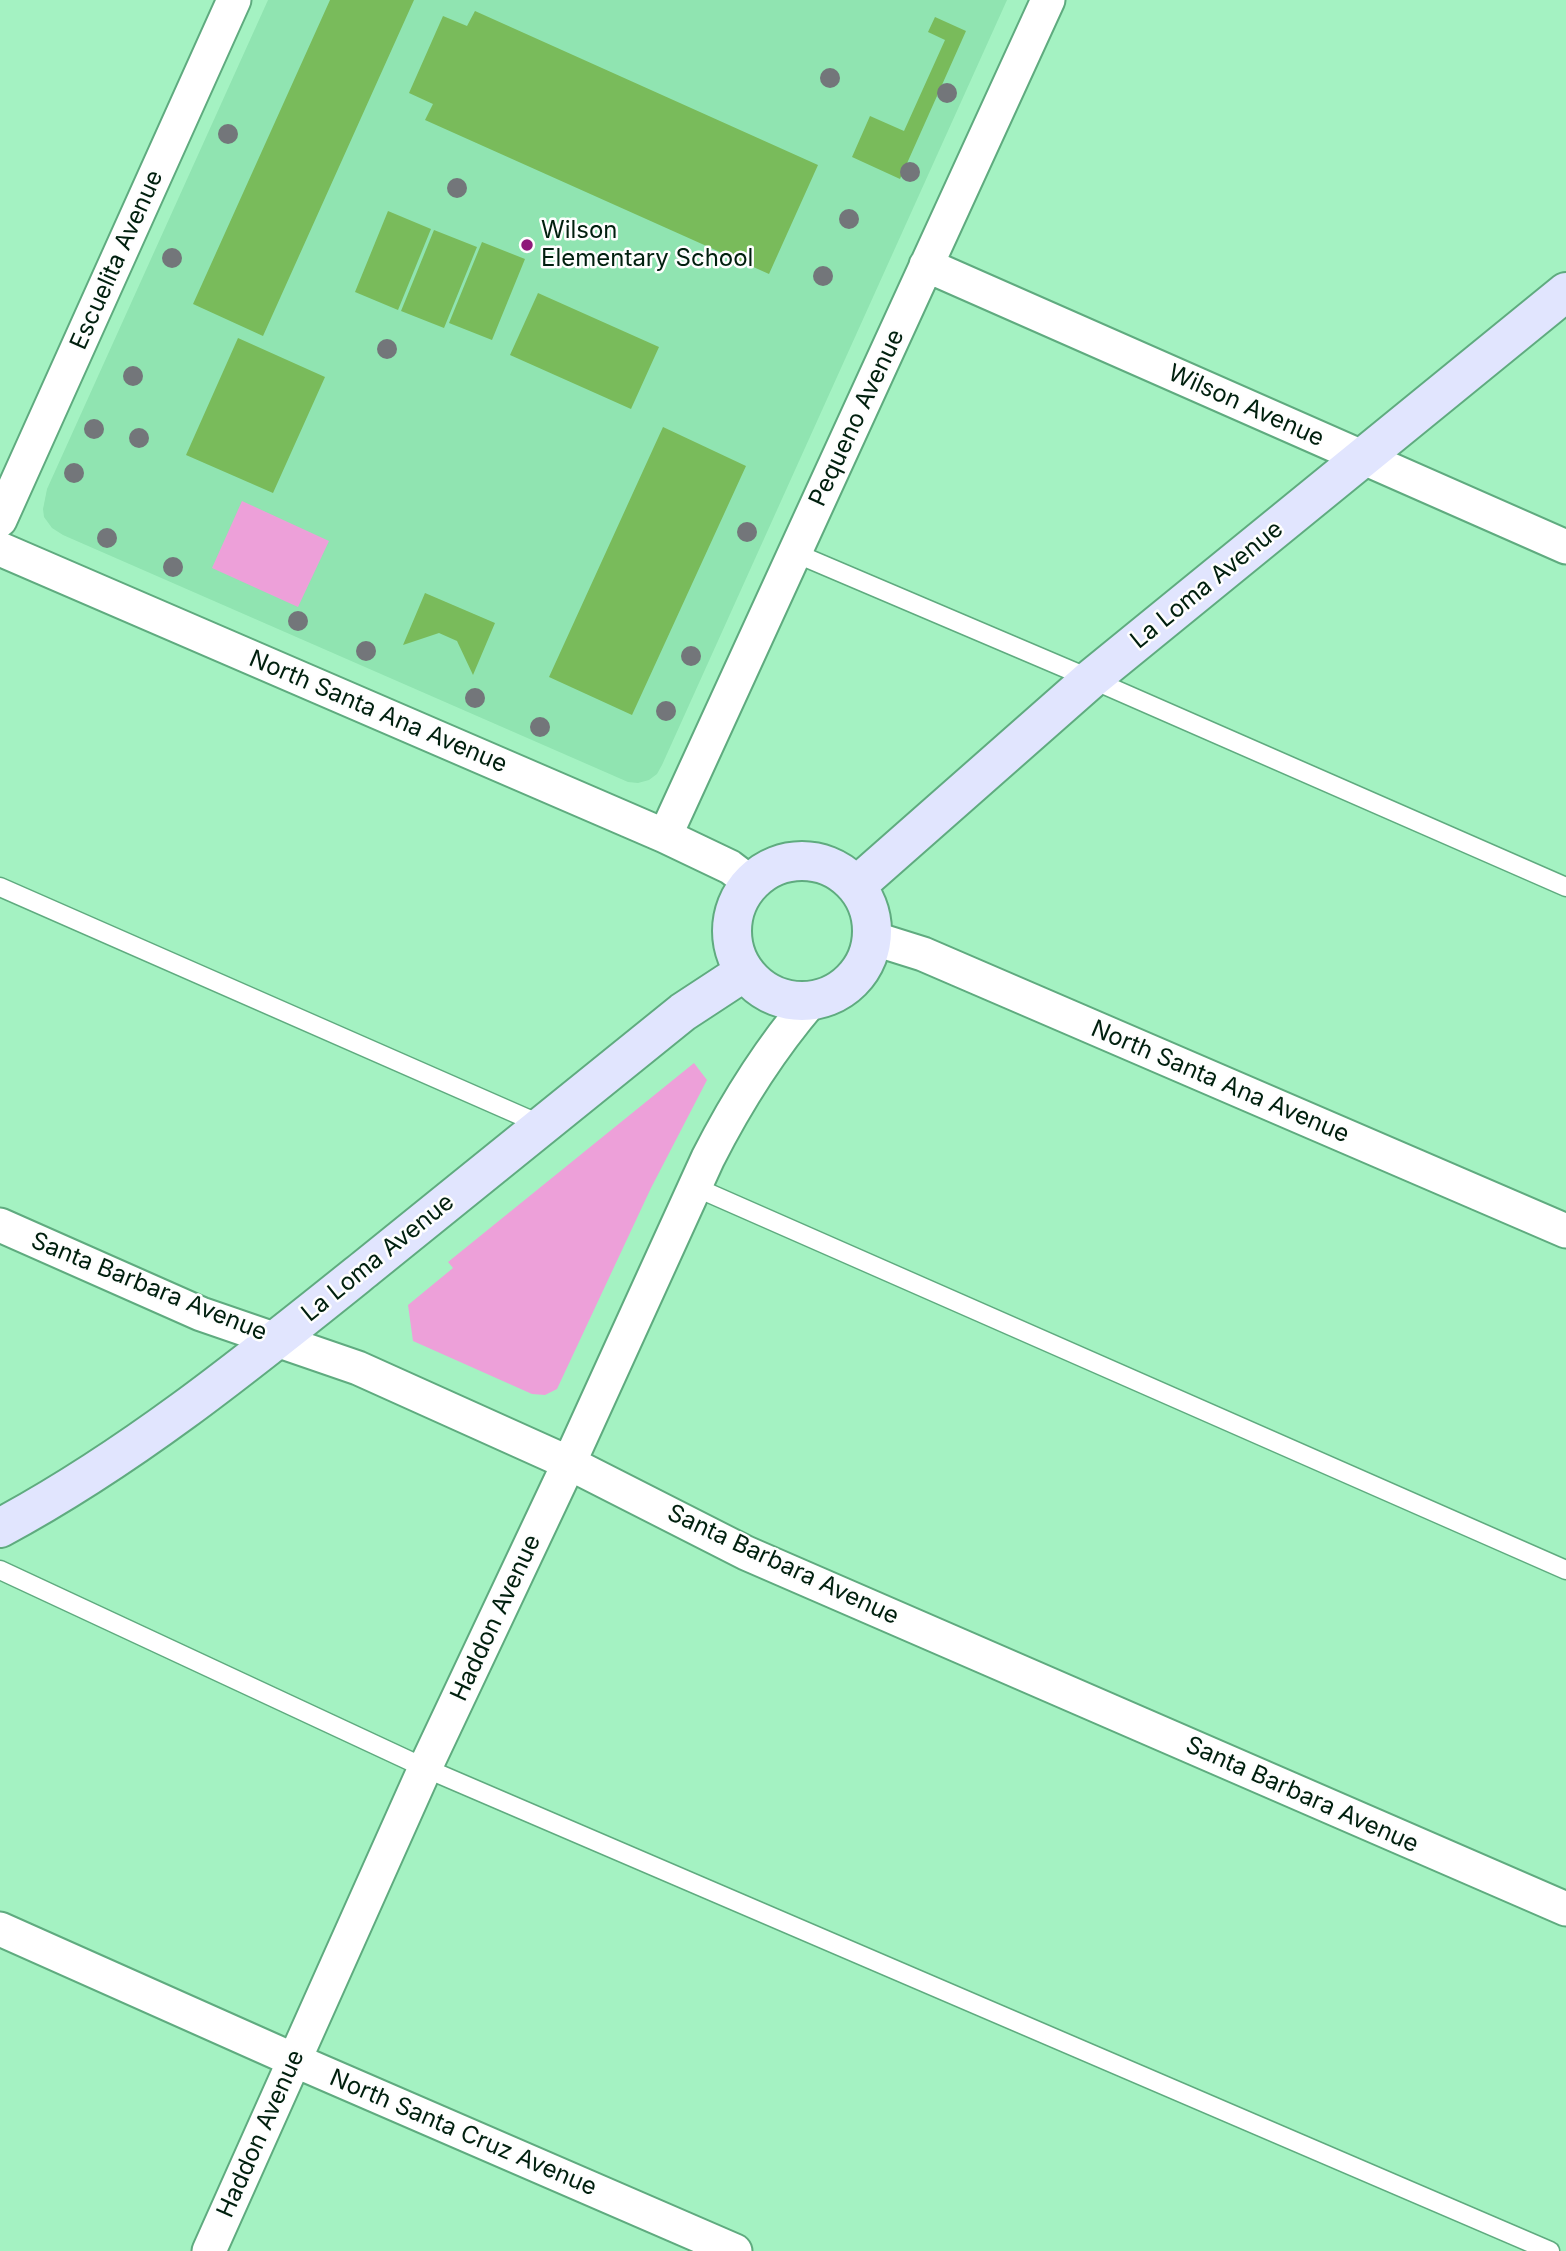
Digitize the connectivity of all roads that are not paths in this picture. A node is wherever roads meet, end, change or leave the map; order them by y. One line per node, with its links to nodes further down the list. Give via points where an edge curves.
1 (234, 0): 6 (street, Escuelita Avenue)
2 (1048, 0): 3 (street, Pequeno Avenue)
3 (926, 265): 5 (street, Wilson Avenue); 9 (street, Pequeno Avenue)
4 (1566, 292): 5 (main road, La Loma Avenue)
5 (1364, 458): 7 (street, Wilson Avenue); 10 (main road, La Loma Avenue)
6 (0, 520)
7 (1566, 547)
8 (0, 549): 11 (street, North Santa Ana Avenue)
9 (795, 553): 10 (lane); 11 (street, Pequeno Avenue)
10 (1091, 679): 13 (main road, La Loma Avenue); 15 (lane)
11 (666, 836): 12 (street, North Santa Ana Avenue, via 730,867)
12 (751, 883): 13 (main road, via 780,865 813,861 844,874); 17 (main road, via 733,917 732,936)
13 (856, 886): 16 (main road, via 867,901)
14 (0, 887): 19 (lane)
15 (1566, 887)
16 (872, 938): 18 (main road, via 868,957 846,987); 22 (street, North Santa Ana Avenue, via 923,954)
17 (744, 972): 18 (main road, via 774,996); 19 (main road, La Loma Avenue, via 683,1012)
18 (811, 1002): 20 (street, Haddon Avenue, via 767,1055)
19 (542, 1125): 23 (main road, La Loma Avenue)
20 (695, 1187): 24 (street, Haddon Avenue); 27 (lane)
21 (0, 1225): 23 (street, Santa Barbara Avenue, via 201,1314)
22 (1566, 1231)
23 (277, 1340): 24 (street, Santa Barbara Avenue, via 358,1368); 25 (main road, La Loma Avenue, via 141,1442)
24 (569, 1462): 28 (street, Haddon Avenue); 29 (street, Santa Barbara Avenue, via 746,1553)
25 (0, 1528)
26 (0, 1570): 28 (lane)
27 (1566, 1570)
28 (425, 1768): 31 (street, Haddon Avenue); 34 (lane)
29 (1566, 1909)
30 (0, 1929): 31 (street, North Santa Cruz Avenue)
31 (295, 2060): 32 (street, Haddon Avenue); 33 (street, North Santa Cruz Avenue)
32 (209, 2251)
33 (735, 2251)
34 (1550, 2251)

